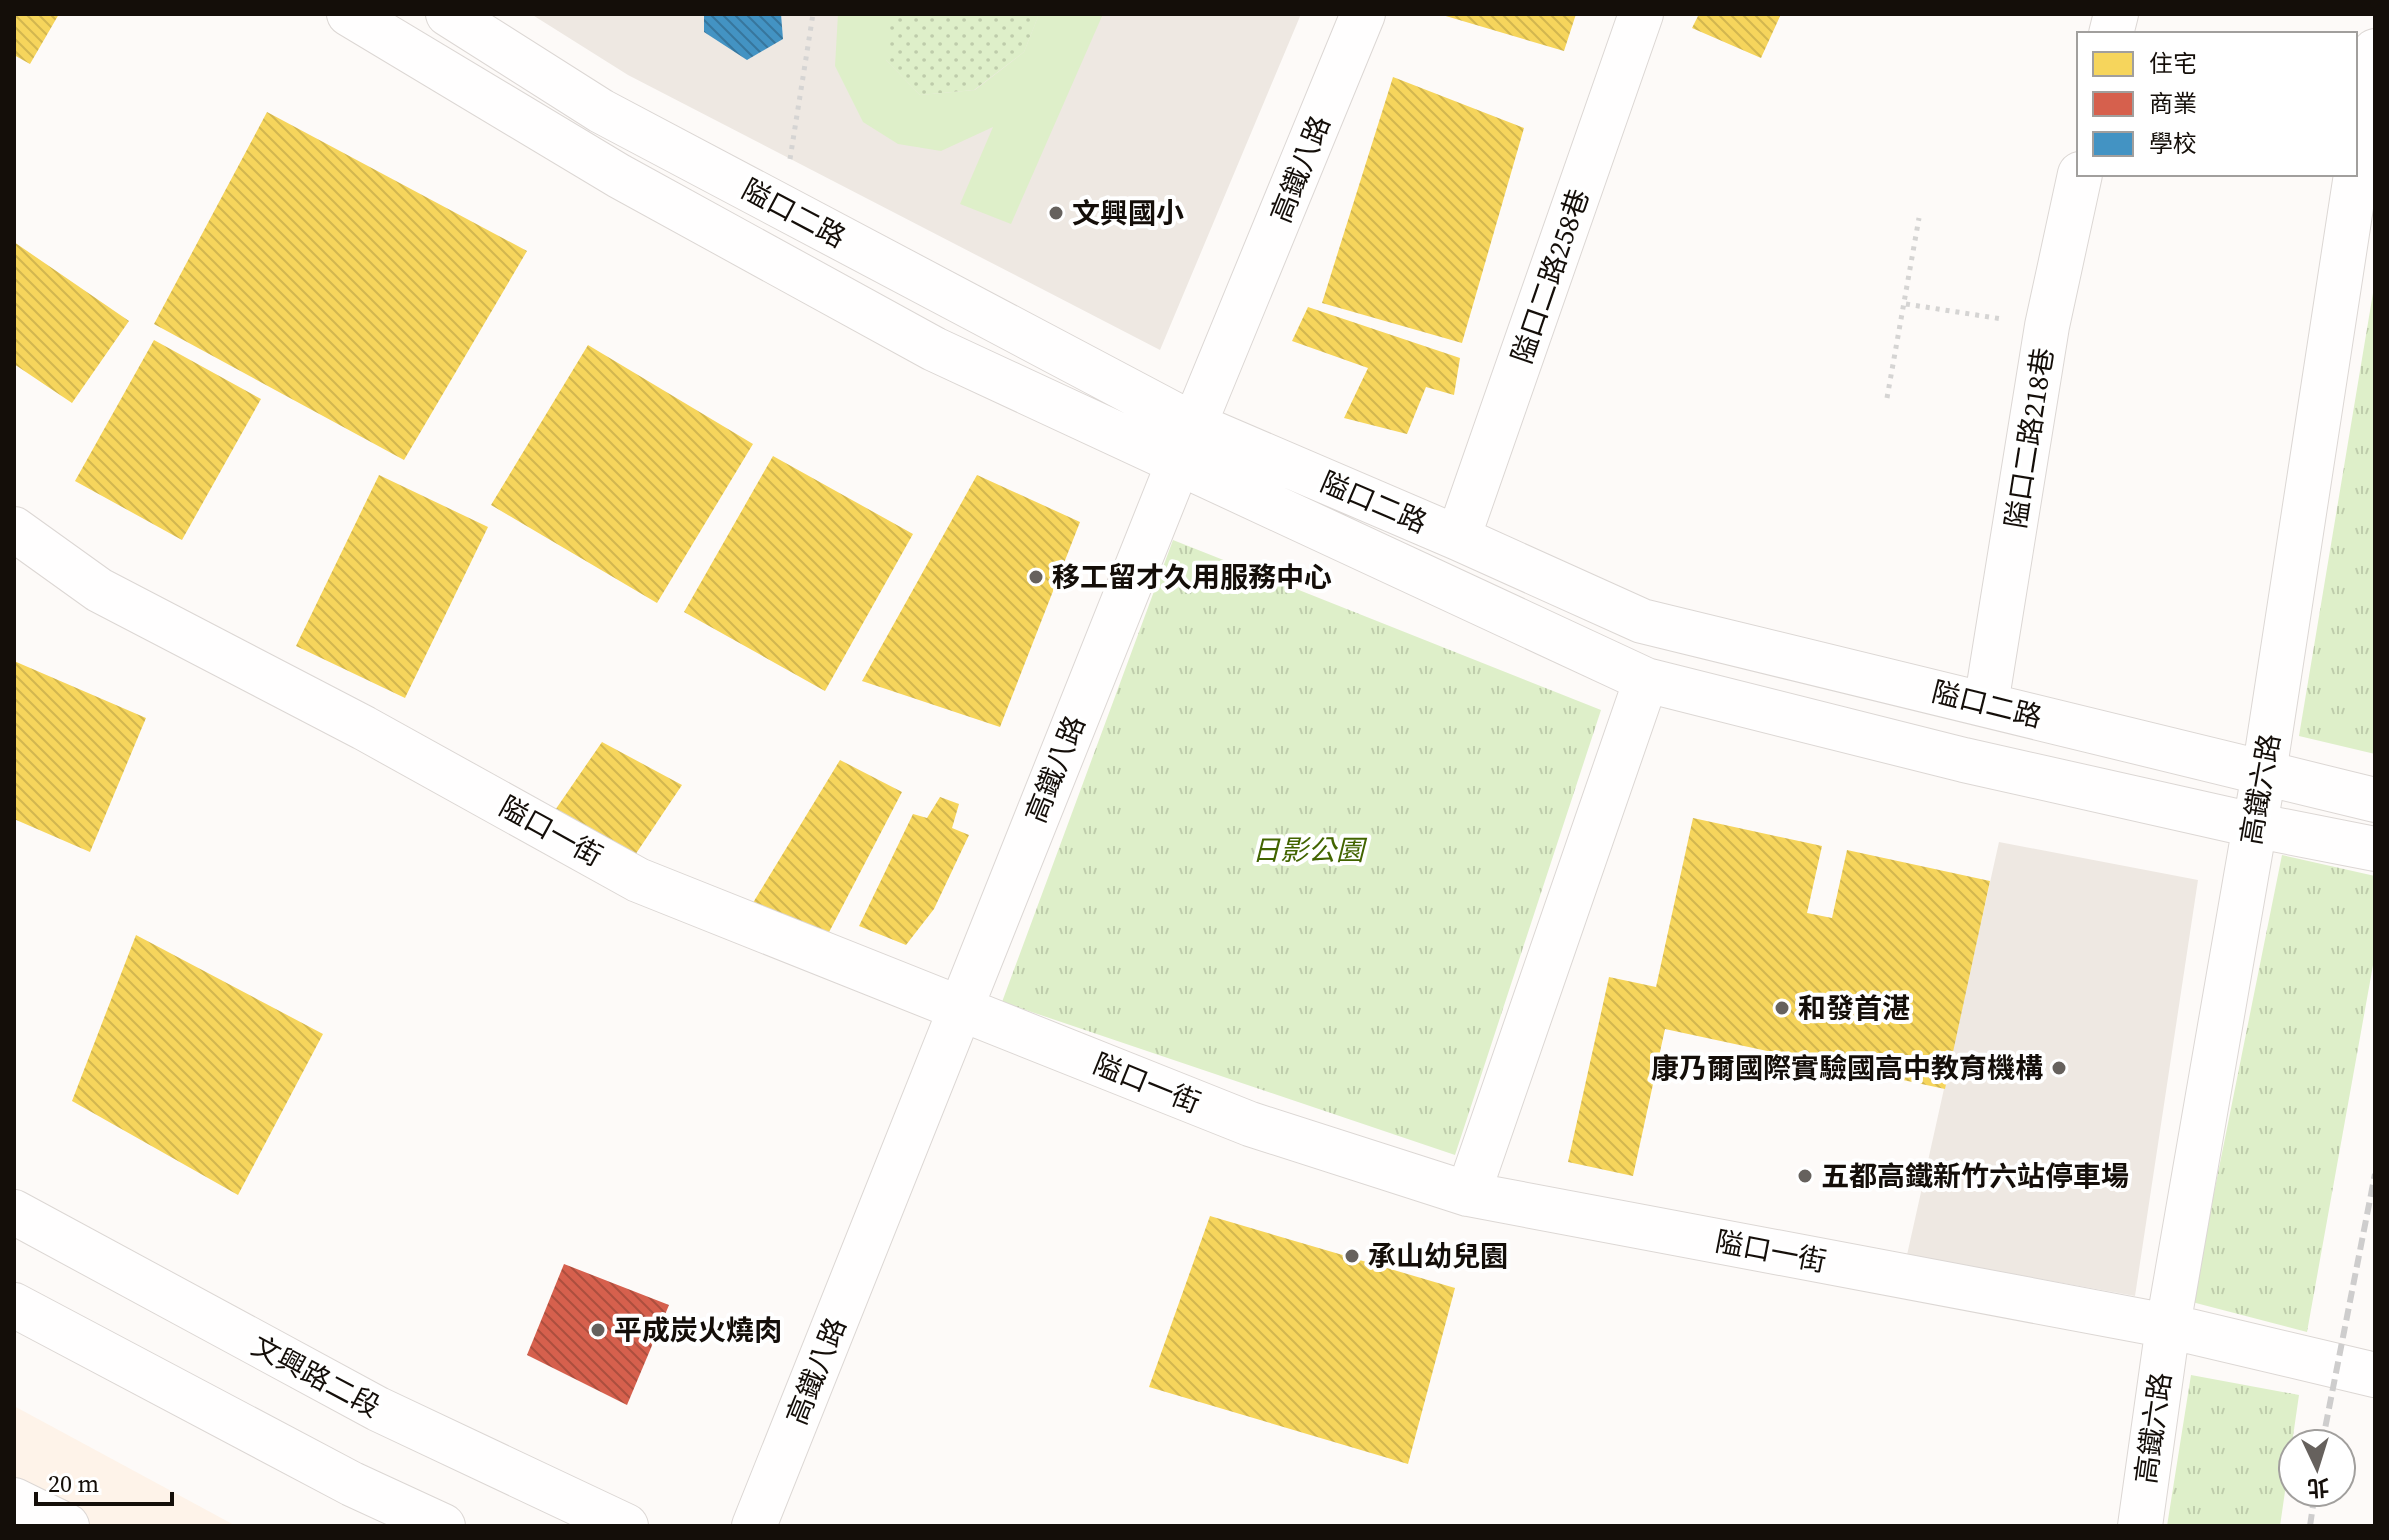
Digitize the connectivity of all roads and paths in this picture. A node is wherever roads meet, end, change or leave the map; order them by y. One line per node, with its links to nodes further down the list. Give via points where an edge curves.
1 (349, 14): 15 (street, 隘口二路, via 619,176 934,349)
2 (448, 14): 10 (street, 隘口二路, via 601,111)
3 (813, 14): 10 (path)
4 (1363, 14): 15 (street, 高鐵八路)
5 (1641, 14): 17 (street, 隘口二路258巷)
6 (2375, 51): 7 (street, 高鐵六路)
7 (2357, 168)
8 (2080, 176): 13 (street, 隘口二路218巷)
9 (2356, 176): 20 (street, 高鐵六路)
10 (781, 206): 15 (street, 隘口二路)
11 (1919, 218): 12 (path)
12 (1906, 304): 13 (path); 14 (path)
13 (2047, 326): 19 (street, 隘口二路218巷)
14 (1887, 398)
15 (1186, 445): 17 (street, 隘口二路); 18 (street, 隘口二路); 24 (street, 高鐵八路)
16 (14, 529): 24 (street, 隘口一街, via 99,590 364,728 638,880)
17 (1458, 538): 19 (street, 隘口二路, via 1642,621)
18 (1646, 680): 22 (street, 隘口二路); 25 (street)
19 (1986, 704): 20 (street, 隘口二路)
20 (2264, 773): 21 (street, 隘口二路); 22 (street, 高鐵六路)
21 (2375, 800)
22 (2253, 825): 23 (street, 隘口二路); 28 (street, 高鐵六路)
23 (2375, 849)
24 (959, 1007): 25 (street, 隘口一街, via 1250,1124); 34 (street, 高鐵八路)
25 (1468, 1194): 28 (street, 隘口一街)
26 (14, 1212): 33 (street, 文興路二段, via 378,1409)
27 (14, 1305): 32 (street, via 352,1484)
28 (2168, 1326): 29 (street, 隘口一街); 35 (street, 高鐵六路)
29 (2375, 1375)
30 (14, 1500): 31 (street)
31 (67, 1526)
32 (443, 1526)
33 (626, 1526)
34 (754, 1526)
35 (2140, 1526)

